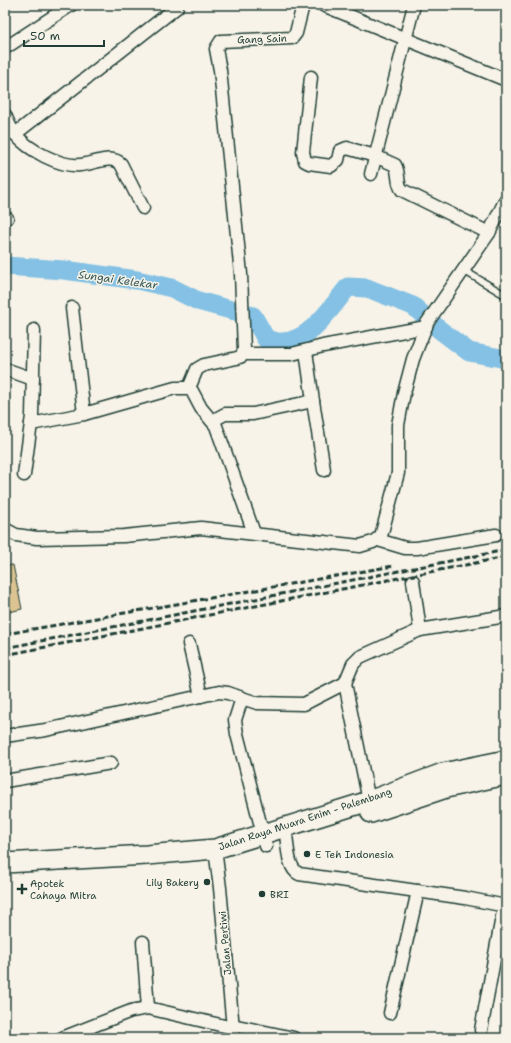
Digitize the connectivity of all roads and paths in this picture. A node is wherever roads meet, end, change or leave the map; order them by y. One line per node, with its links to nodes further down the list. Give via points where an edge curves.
1 (71, 5): 7 (street)
2 (303, 5): 23 (street, Gang Sain, via 296,33 292,38 221,41 216,49 241,274)
3 (323, 5): 6 (street)
4 (414, 5): 6 (street)
5 (177, 7): 11 (street)
6 (405, 38): 9 (street); 12 (street)
7 (5, 48)
8 (311, 77): 12 (street, via 303,152 305,161 330,166 338,160 340,151 347,148)
9 (506, 80)
10 (5, 115): 11 (street)
11 (15, 134): 15 (street, via 30,147 62,163 81,165 117,160 122,164)
12 (375, 156): 13 (street); 16 (street, via 396,165 397,182 402,190)
13 (371, 174)
14 (506, 199): 16 (street)
15 (143, 208)
16 (489, 233): 17 (street)
17 (463, 270): 18 (lane); 20 (street)
18 (505, 295)
19 (72, 308): 28 (street)
20 (426, 325): 22 (street); 36 (street, via 404,393 398,424 398,473)
21 (34, 330): 25 (street)
22 (306, 351): 23 (street, via 292,354); 27 (street)
23 (243, 354): 26 (street, via 197,369)
24 (5, 370): 25 (street)
25 (33, 379): 30 (street)
26 (189, 388): 28 (street, via 175,388); 29 (street)
27 (313, 401): 29 (street, via 253,414 225,414); 31 (street)
28 (84, 414): 30 (street)
29 (212, 420): 34 (street)
30 (31, 424): 32 (street)
31 (324, 470)
32 (24, 474)
33 (5, 530): 34 (street, via 16,535 37,538 124,536 201,528)
34 (254, 533): 36 (street, via 360,546)
35 (496, 535): 36 (street, via 417,548 405,548)
36 (378, 540)
37 (413, 582): 39 (street)
38 (506, 616): 39 (street)
39 (420, 630): 41 (street, via 360,657 353,664)
40 (190, 644): 42 (street)
41 (345, 683): 43 (street, via 304,704 257,704); 49 (street)
42 (201, 696): 43 (street, via 219,692); 44 (street, via 46,730)
43 (242, 698): 51 (street, via 236,720 237,734)
44 (5, 736)
45 (506, 760): 49 (main road, Jalan Raya Muara Enim - Palembang, via 443,773)
46 (111, 763): 48 (street)
47 (506, 774): 49 (main road, Jalan Raya Muara Enim - Palembang)
48 (5, 781)
49 (372, 807): 50 (main road, Jalan Raya Muara Enim - Palembang)
50 (286, 834): 51 (main road, Jalan Raya Muara Enim - Palembang); 55 (street, via 291,866 299,874)
51 (265, 840): 52 (main road, Jalan Raya Muara Enim - Palembang)
52 (216, 854): 53 (main road, Jalan Raya Muara Enim - Palembang); 54 (main road, Jalan Raya Muara Enim - Palembang); 60 (street, Jalan Pertiwi)
53 (5, 863)
54 (5, 875)
55 (418, 891): 56 (street); 59 (street)
56 (505, 906): 61 (street)
57 (143, 942): 58 (street)
58 (148, 1008): 60 (street); 62 (street, via 131,1011)
59 (390, 1013)
60 (232, 1030): 63 (street)
61 (481, 1030)
62 (62, 1038)
63 (294, 1038)

